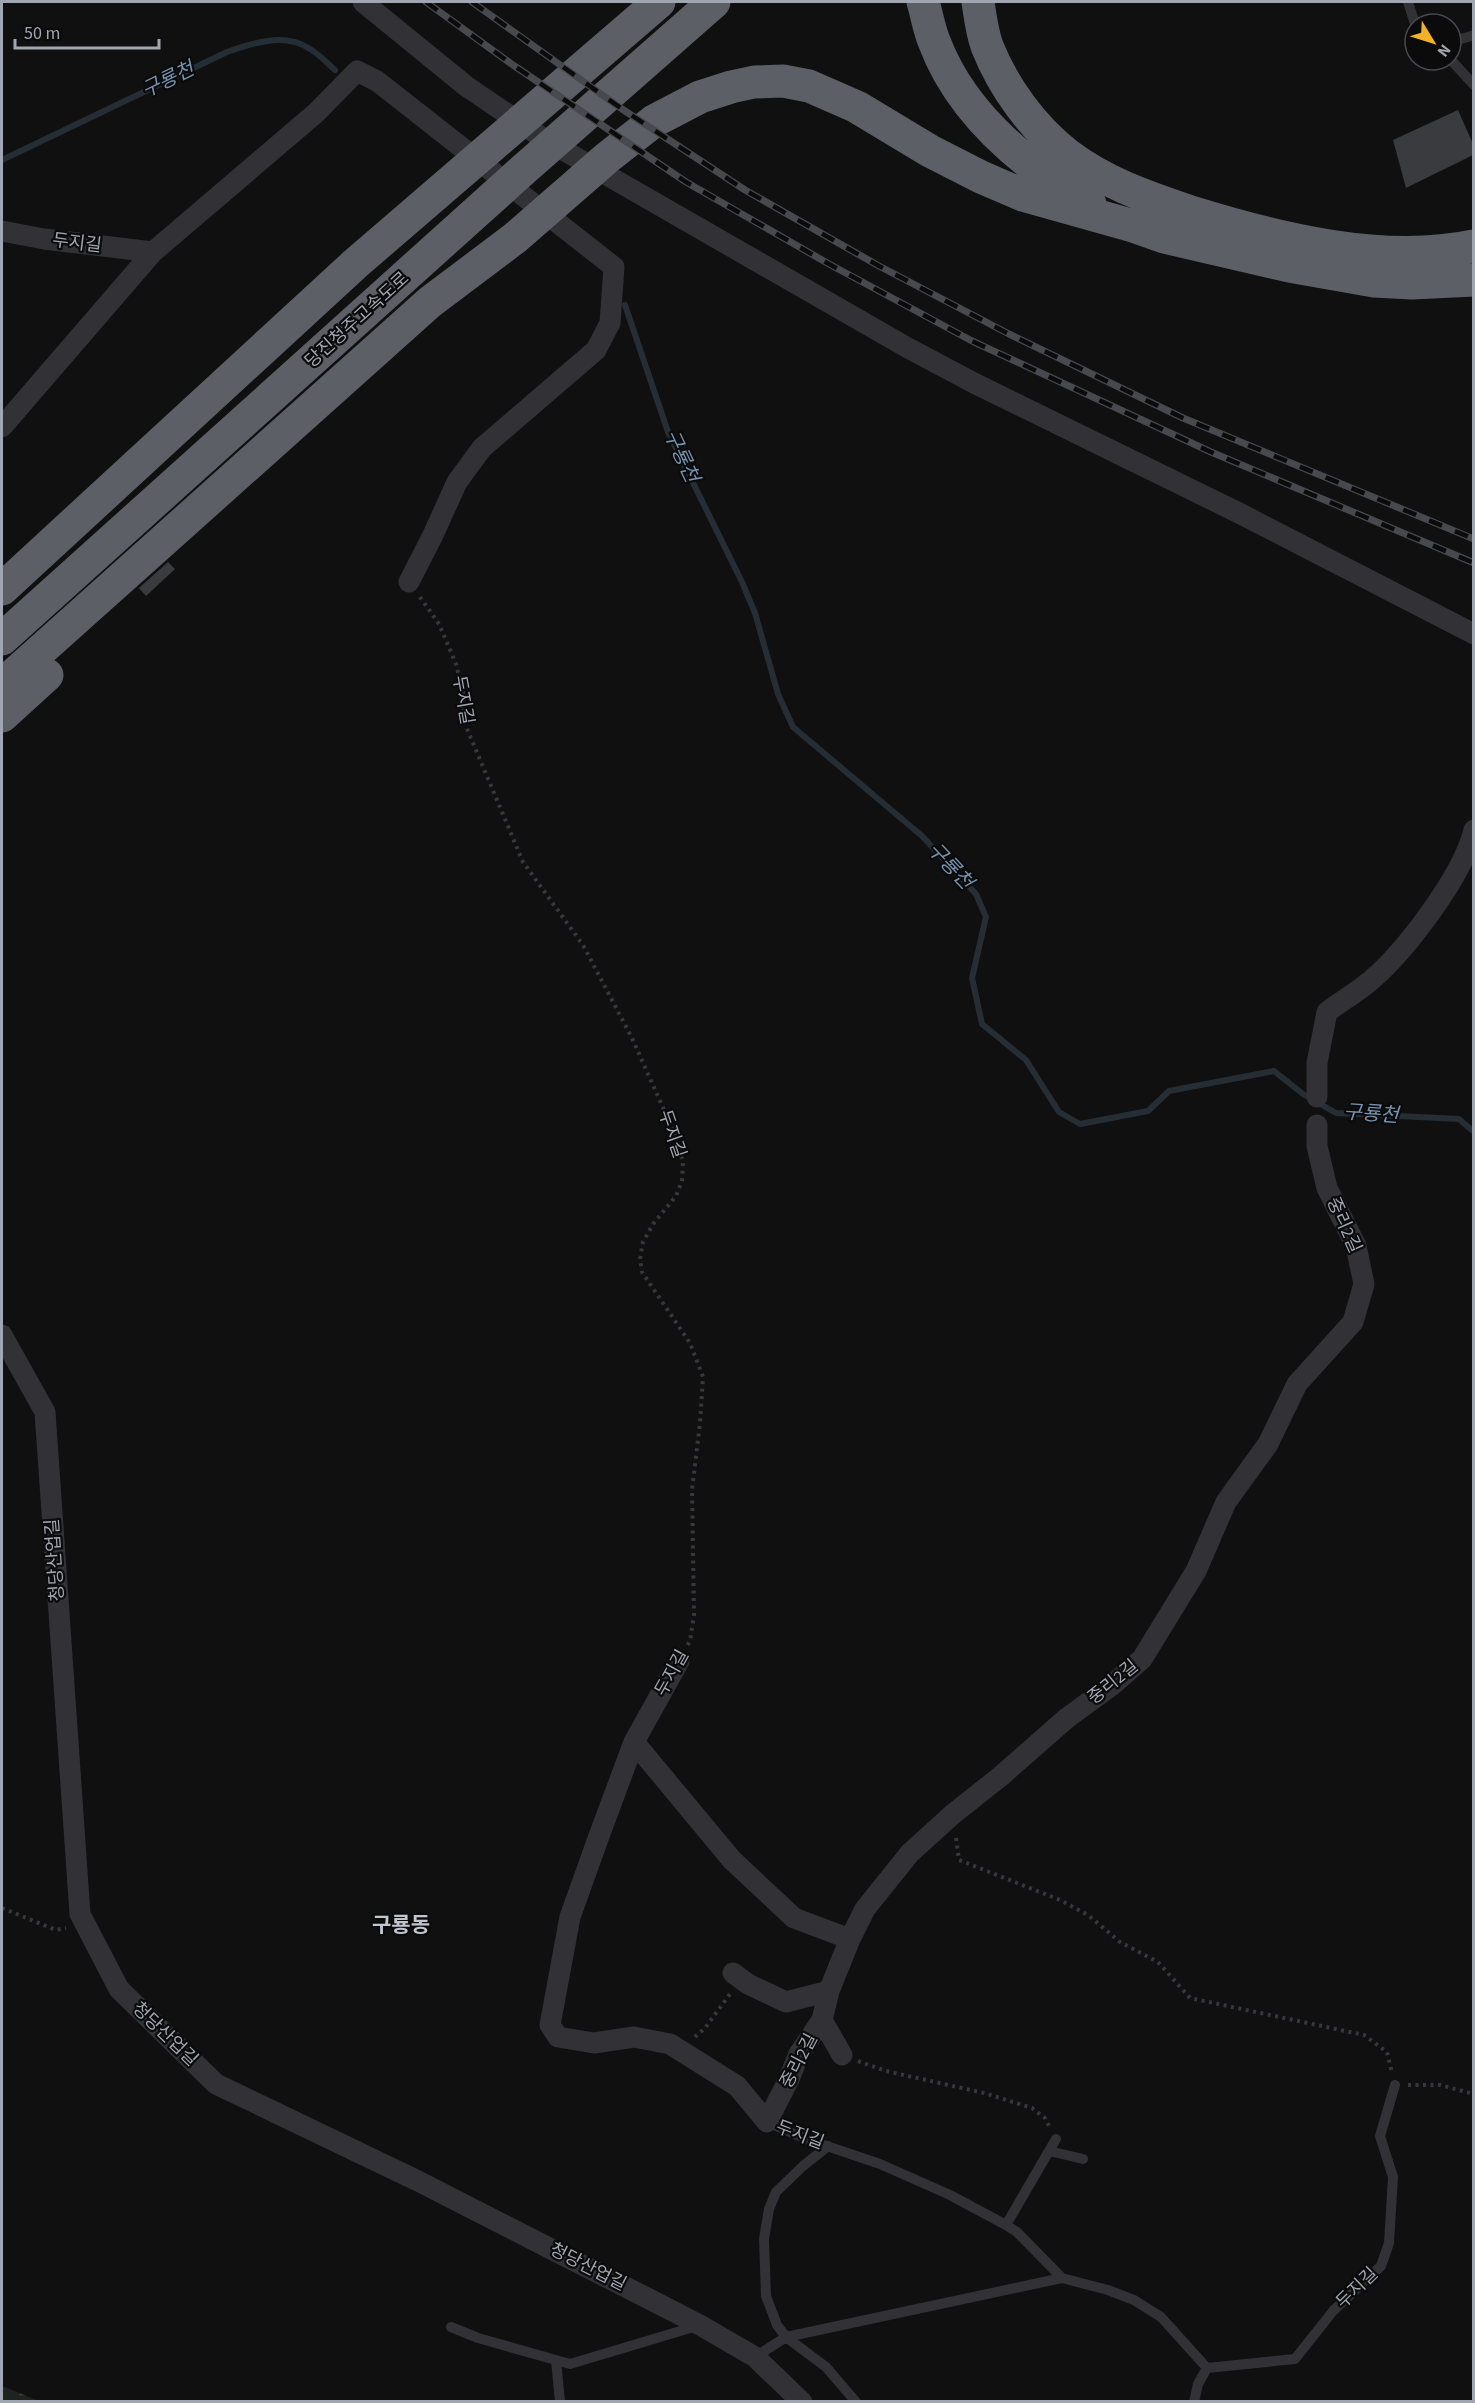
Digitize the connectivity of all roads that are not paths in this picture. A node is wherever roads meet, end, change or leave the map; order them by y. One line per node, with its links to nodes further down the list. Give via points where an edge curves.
1 (363, 2): 19 (street, via 466,86 544,139 908,348)
2 (645, 2): 9 (highway)
3 (659, 2): 9 (highway)
4 (714, 2): 20 (highway, 당진청주고속도로)
5 (923, 2): 10 (highway, via 933,41 948,72 987,125 1047,177)
6 (978, 2): 12 (highway, via 986,44 1030,118 1067,154 1118,185 1238,227 1310,244 1406,252)
7 (1461, 72): 8 (lane)
8 (1473, 85)
9 (509, 132): 18 (highway, via 355,264)
10 (1130, 225): 14 (highway, via 1199,246 1374,281 1412,284); 15 (highway, via 1023,195 981,177 857,107 809,86 783,81 738,85 700,97 654,121)
11 (2, 231): 13 (street, 두지길)
12 (1473, 246)
13 (153, 252): 16 (street); 17 (street, via 317,112 357,70 377,81 614,267 610,323 596,350 482,448 457,482)
14 (1473, 280)
15 (436, 307): 21 (highway); 22 (highway, via 293,451)
16 (2, 427)
17 (409, 582)
18 (2, 589)
19 (1473, 634)
20 (2, 639)
21 (2, 685)
22 (2, 716)
23 (1473, 830): 27 (street, 중리2길, via 1471,842 1447,889 1402,947 1366,985 1327,1012 1317,1063 1317,1146 1327,1188 1356,1246 1364,1284 1353,1322 1297,1384 1268,1444 1227,1502 1196,1571 1142,1659 910,1853 865,1909)
24 (2, 1335): 40 (street, 청당산업길, via 45,1412 80,1914 119,1989 216,2084 418,2181)
25 (679, 1661): 26 (street, 두지길)
26 (634, 1742): 27 (street, via 732,1860 794,1918); 33 (street, 두지길, via 570,1917 550,2025 558,2037 594,2043 634,2037 670,2044 737,2086)
27 (850, 1939): 29 (street, 중리2길)
28 (737, 1976): 29 (street, via 786,2002)
29 (829, 1991): 30 (street, 중리2길)
30 (822, 2020): 31 (street); 33 (street, 중리2길, via 799,2054)
31 (842, 2055)
32 (1395, 2085): 45 (lane, 두지길, via 1380,2136 1393,2177 1389,2243 1382,2266 1333,2311 1295,2359)
33 (767, 2122): 35 (lane, 두지길)
34 (1056, 2139): 36 (lane)
35 (828, 2146): 38 (lane, 두지길, via 950,2195); 42 (lane, via 776,2192 769,2210 764,2239 766,2296)
36 (1049, 2151): 37 (lane); 38 (lane)
37 (1083, 2159)
38 (1006, 2225): 39 (lane, 두지길)
39 (1062, 2278): 42 (lane); 45 (lane, via 1108,2290 1147,2308 1161,2317)
40 (700, 2325): 43 (street, 청당산업길); 44 (lane, via 570,2364)
41 (451, 2328): 44 (lane)
42 (786, 2337): 43 (lane); 48 (lane, via 826,2367)
43 (755, 2357): 47 (street, 청당산업길)
44 (556, 2360): 46 (lane)
45 (1207, 2368): 49 (lane)
46 (560, 2402)
47 (802, 2402)
48 (856, 2402)
49 (1194, 2402)

